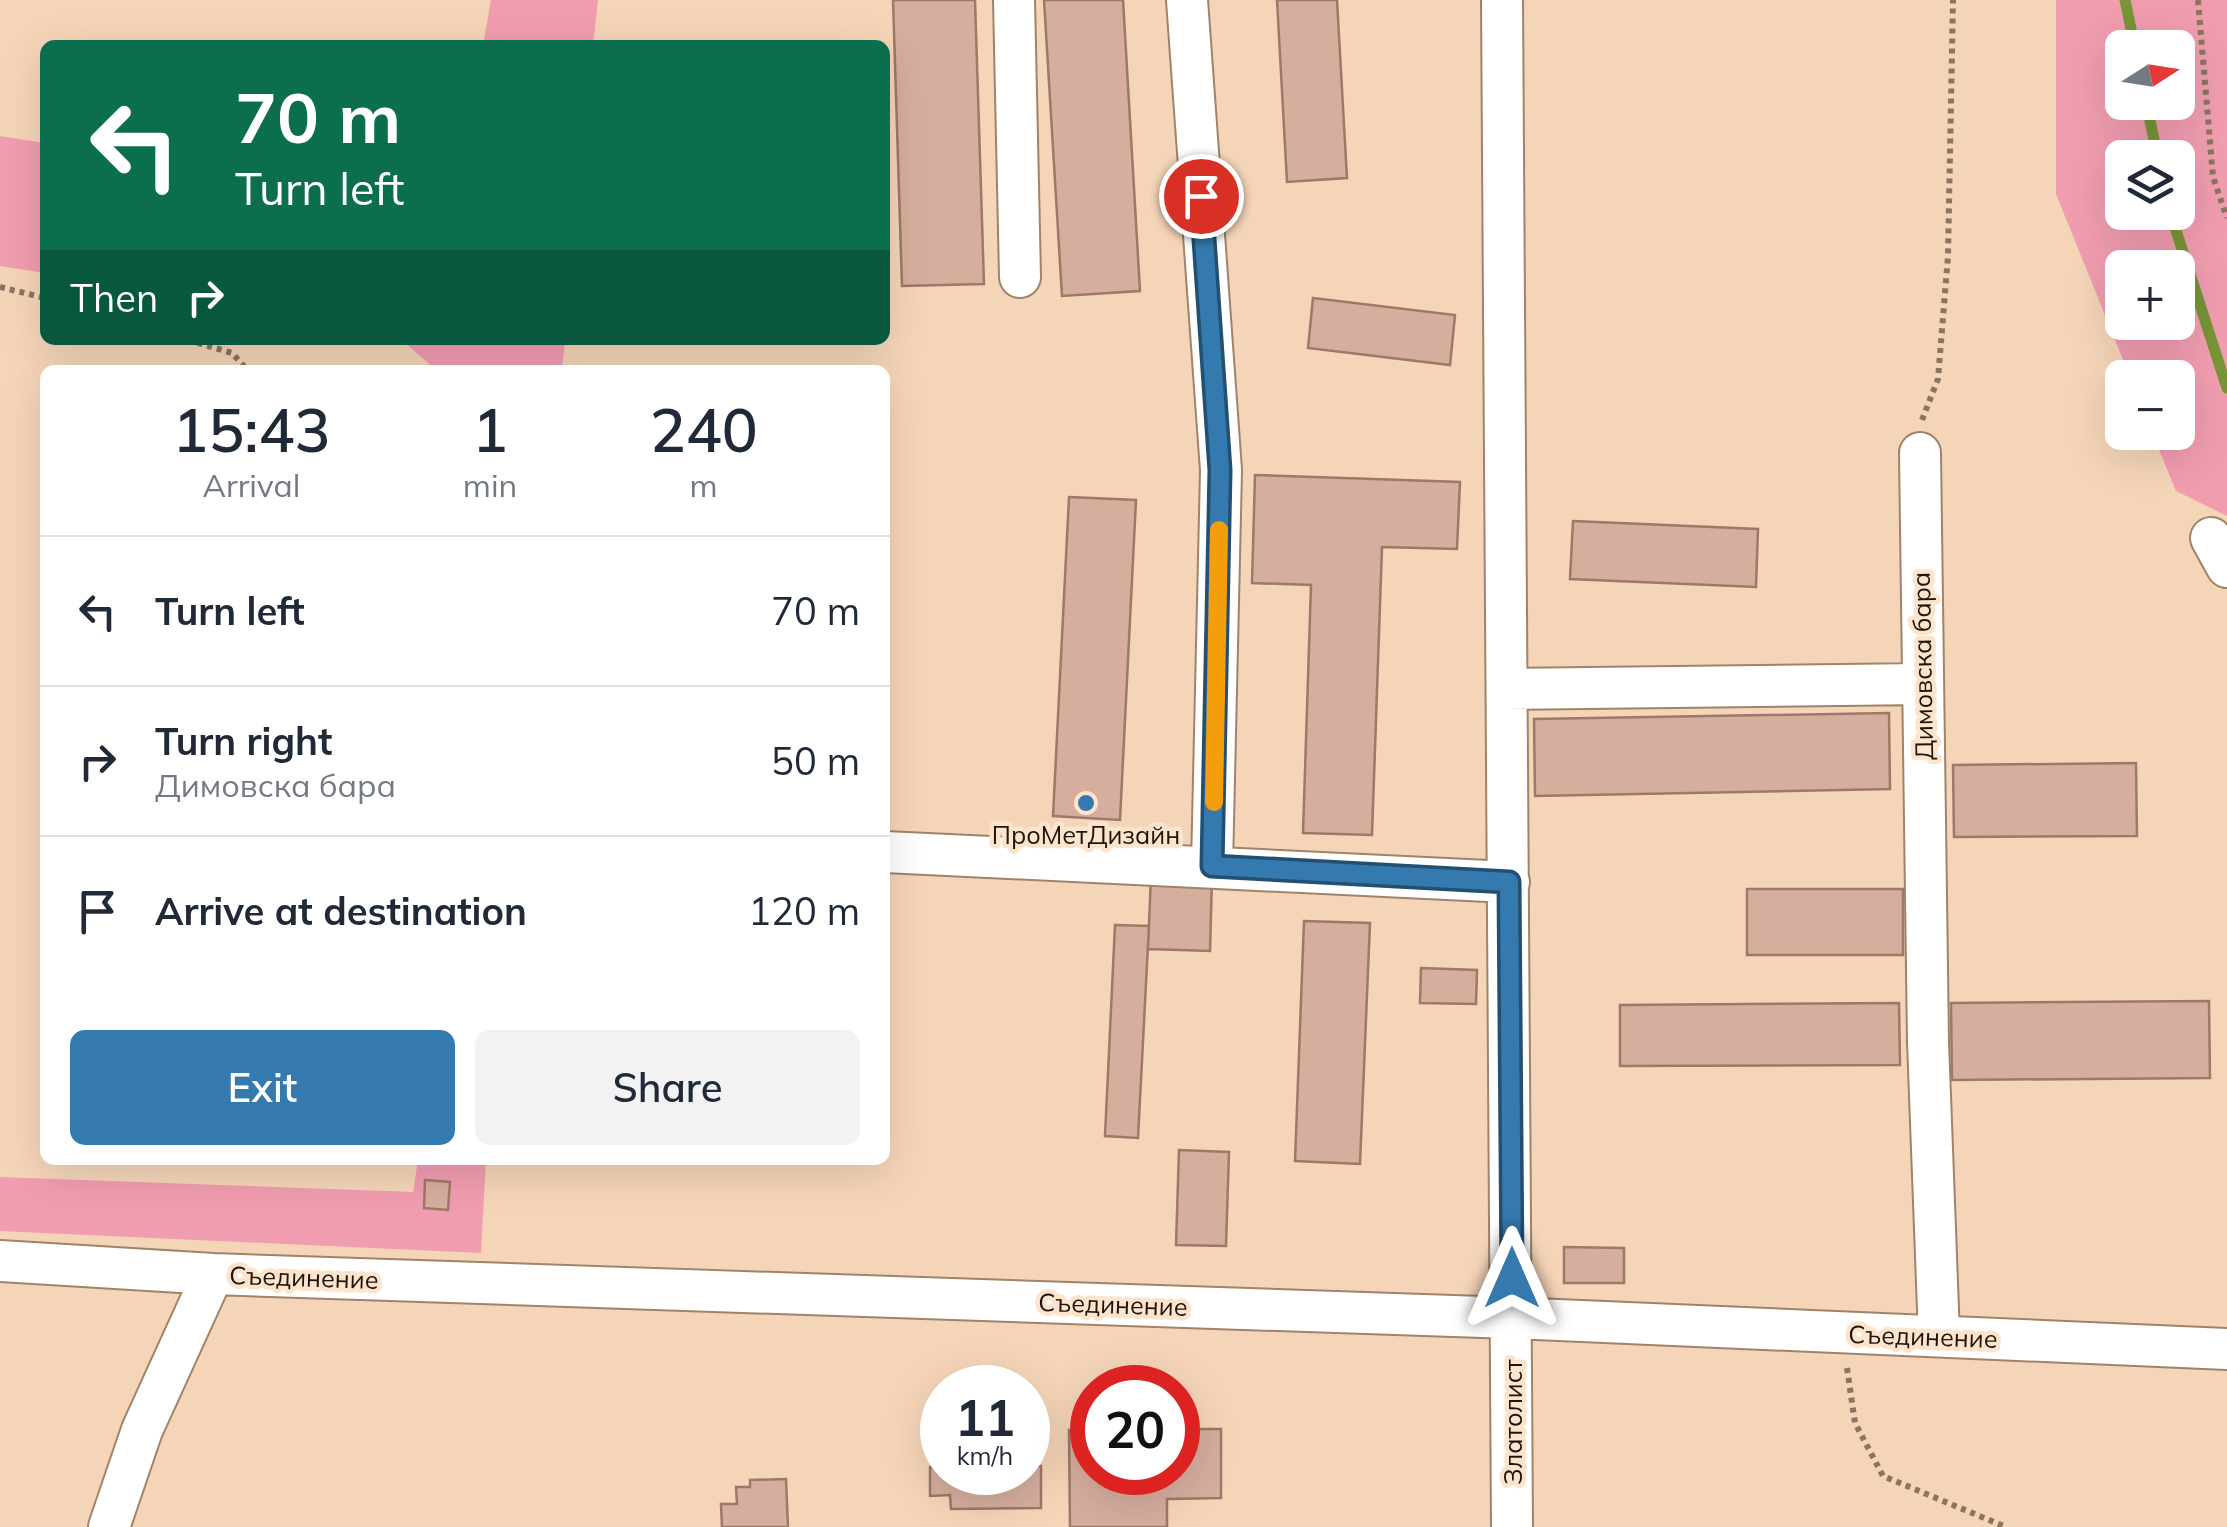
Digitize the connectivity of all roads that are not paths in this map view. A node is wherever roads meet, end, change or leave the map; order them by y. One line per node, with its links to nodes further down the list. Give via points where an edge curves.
1 (1014, 0): 4 (street)
2 (1187, 0): 9 (street, via 1220,470)
3 (1502, 0): 7 (street, Златолист)
4 (1020, 276)
5 (1920, 454): 6 (street, Димовска бара)
6 (1922, 684): 7 (street); 14 (street, Димовска бара)
7 (1508, 689): 10 (street, Златолист)
8 (890, 852): 9 (street)
9 (1212, 866): 10 (street)
10 (1509, 882): 13 (street, Златолист)
11 (0, 1260): 12 (street, Съединение)
12 (213, 1274): 13 (street, Съединение); 16 (street, via 142,1430)
13 (1512, 1318): 14 (street, Съединение); 17 (street, Златолист)
14 (1940, 1336): 15 (street, Съединение)
15 (2227, 1349)
16 (109, 1527)
17 (1512, 1527)

